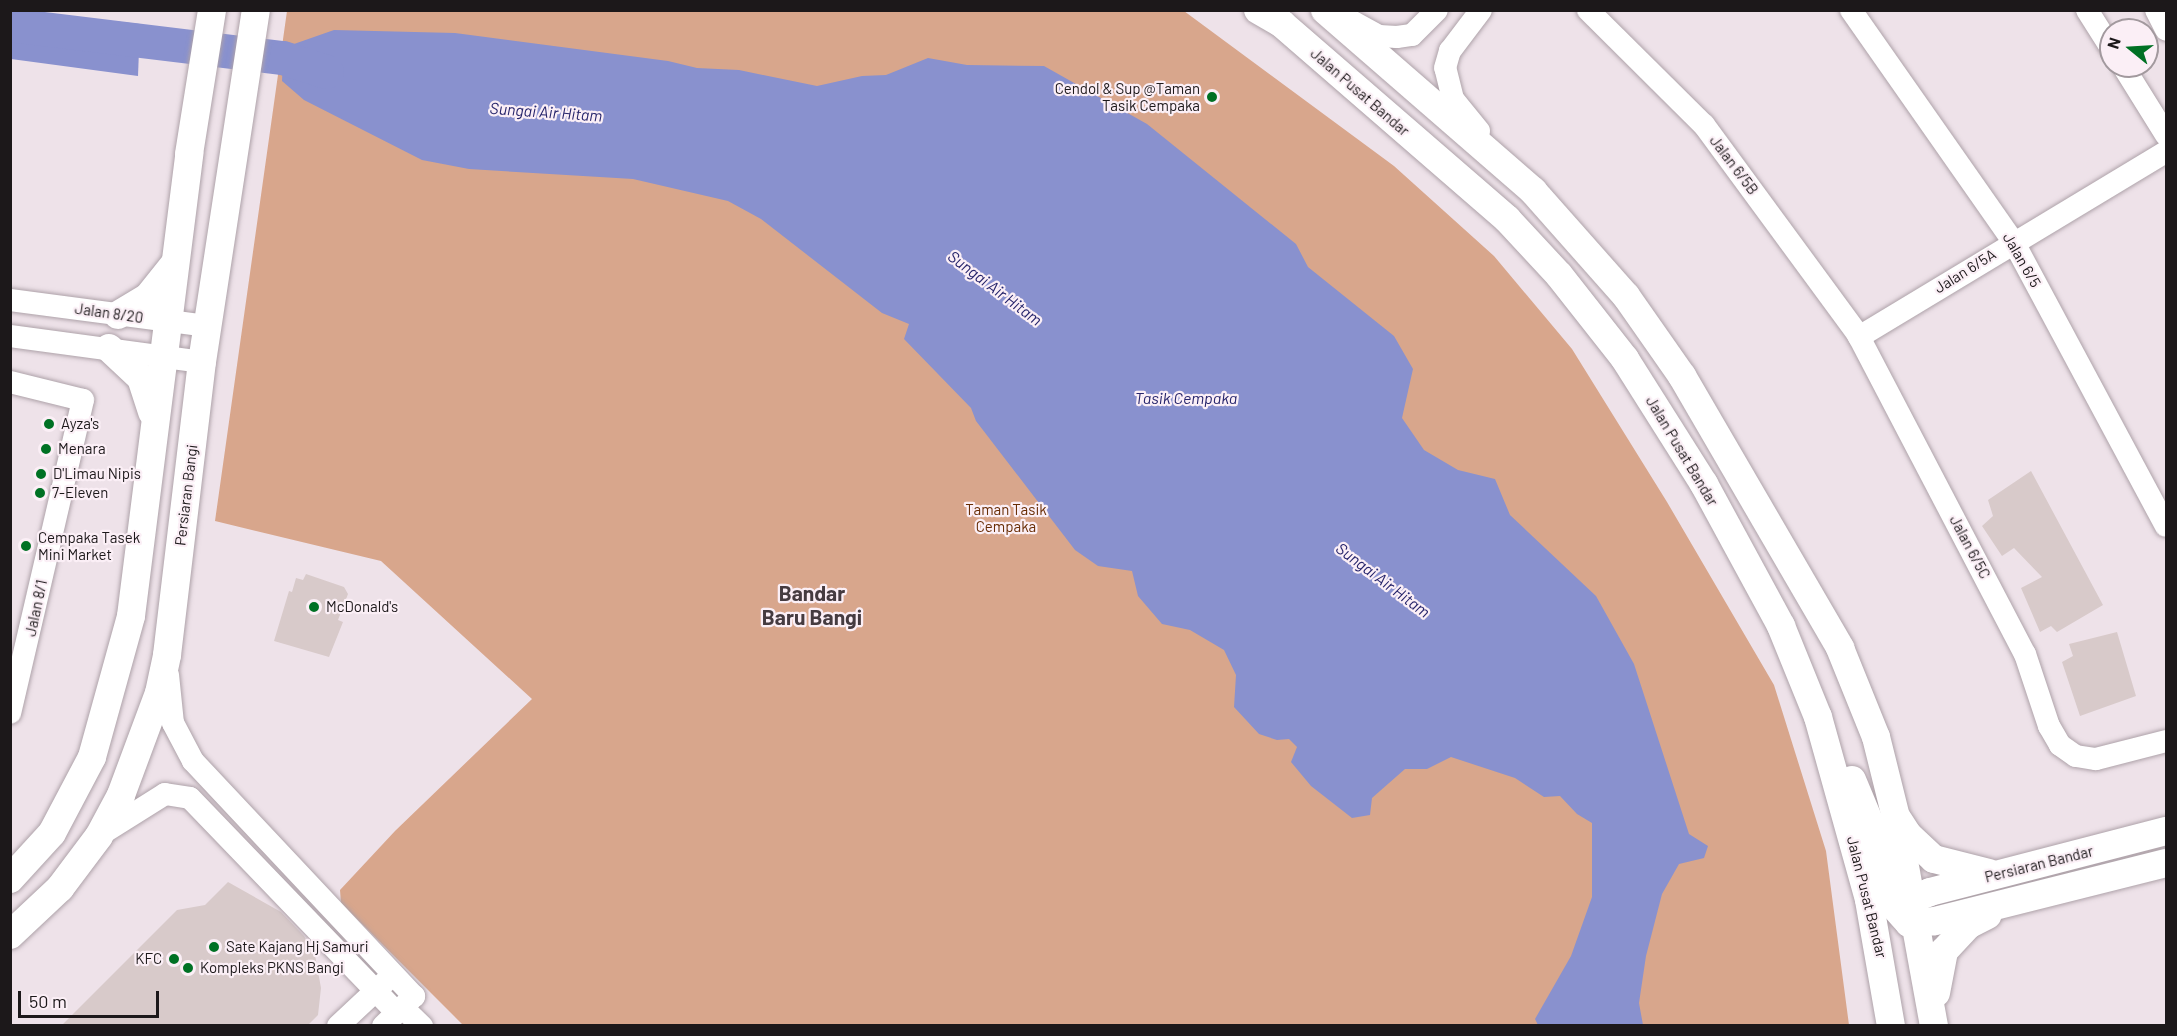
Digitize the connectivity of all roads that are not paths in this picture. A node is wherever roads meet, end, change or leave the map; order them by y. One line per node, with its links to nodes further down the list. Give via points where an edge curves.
1 (212, 10): 19 (main road)
2 (256, 10): 23 (main road, Persiaran Bangi)
3 (1258, 10): 34 (main road, Jalan Pusat Bandar, via 1282,24 1506,219 1596,322 1625,359 1704,484 1781,626)
4 (1325, 10): 17 (main road)
5 (1334, 10): 6 (street, via 1379,36 1397,38 1412,35)
6 (1437, 10)
7 (1481, 10): 17 (street, via 1450,51 1446,83 1466,116)
8 (1588, 10): 25 (street, Jalan 6/5B, via 1704,125 1780,224)
9 (1851, 10): 18 (street, Jalan 6/5)
10 (2087, 10): 12 (street)
11 (2156, 10): 13 (street)
12 (2099, 29)
13 (2166, 30)
14 (2130, 78): 15 (street)
15 (2166, 135)
16 (2166, 152): 18 (street, Jalan 6/5A)
17 (1533, 191): 38 (main road, via 1633,305 1682,376 1780,540 1840,648 1875,738)
18 (2013, 241): 25 (street, Jalan 6/5A); 31 (street, Jalan 6/5)
19 (175, 263): 21 (main road, via 148,297); 22 (main road)
20 (10, 300): 21 (street, Jalan 8/20)
21 (118, 315): 22 (street, Jalan 8/20)
22 (168, 321): 23 (street, Jalan 8/20); 27 (main road)
23 (208, 326): 28 (main road, Persiaran Bangi)
24 (10, 336): 26 (street)
25 (1859, 338): 35 (street, Jalan 6/5C, via 2025,654 2049,726 2060,745 2076,756 2096,759)
26 (109, 348): 27 (street); 30 (main road, via 141,378)
27 (163, 356): 28 (street); 30 (main road)
28 (202, 362): 32 (main road, Persiaran Bangi)
29 (10, 382): 33 (street, Jalan 8/1, via 82,400)
30 (155, 425): 43 (main road, via 131,616 92,757 52,833)
31 (2166, 526)
32 (167, 655): 36 (street, via 173,723 180,742); 40 (main road, Persiaran Bangi, via 138,754)
33 (10, 712)
34 (1818, 717): 45 (main road, via 1847,769 1870,823 1887,891); 53 (main road, Jalan Pusat Bandar, via 1869,900)
35 (2166, 741)
36 (207, 778): 37 (street); 47 (street)
37 (190, 798): 40 (street, via 165,794 126,815); 48 (street)
38 (1896, 817): 42 (main road, via 1908,835 1934,859); 45 (main road)
39 (2166, 831): 42 (main road, Persiaran Bandar)
40 (99, 836): 46 (main road, Persiaran Bangi, via 60,888)
41 (2166, 863): 44 (main road, Persiaran Bandar)
42 (1997, 874): 45 (main road, Persiaran Bandar)
43 (10, 879)
44 (2019, 898): 45 (main road, Persiaran Bandar); 50 (main road, via 1968,925 1950,942 1941,959)
45 (1909, 913): 50 (main road, via 1897,942)
46 (10, 935)
47 (393, 974): 48 (street); 49 (street, via 414,996)
48 (375, 991): 49 (street); 51 (street)
49 (394, 1018): 52 (street)
50 (1925, 1025)
51 (338, 1026)
52 (422, 1026)
53 (1891, 1026)

